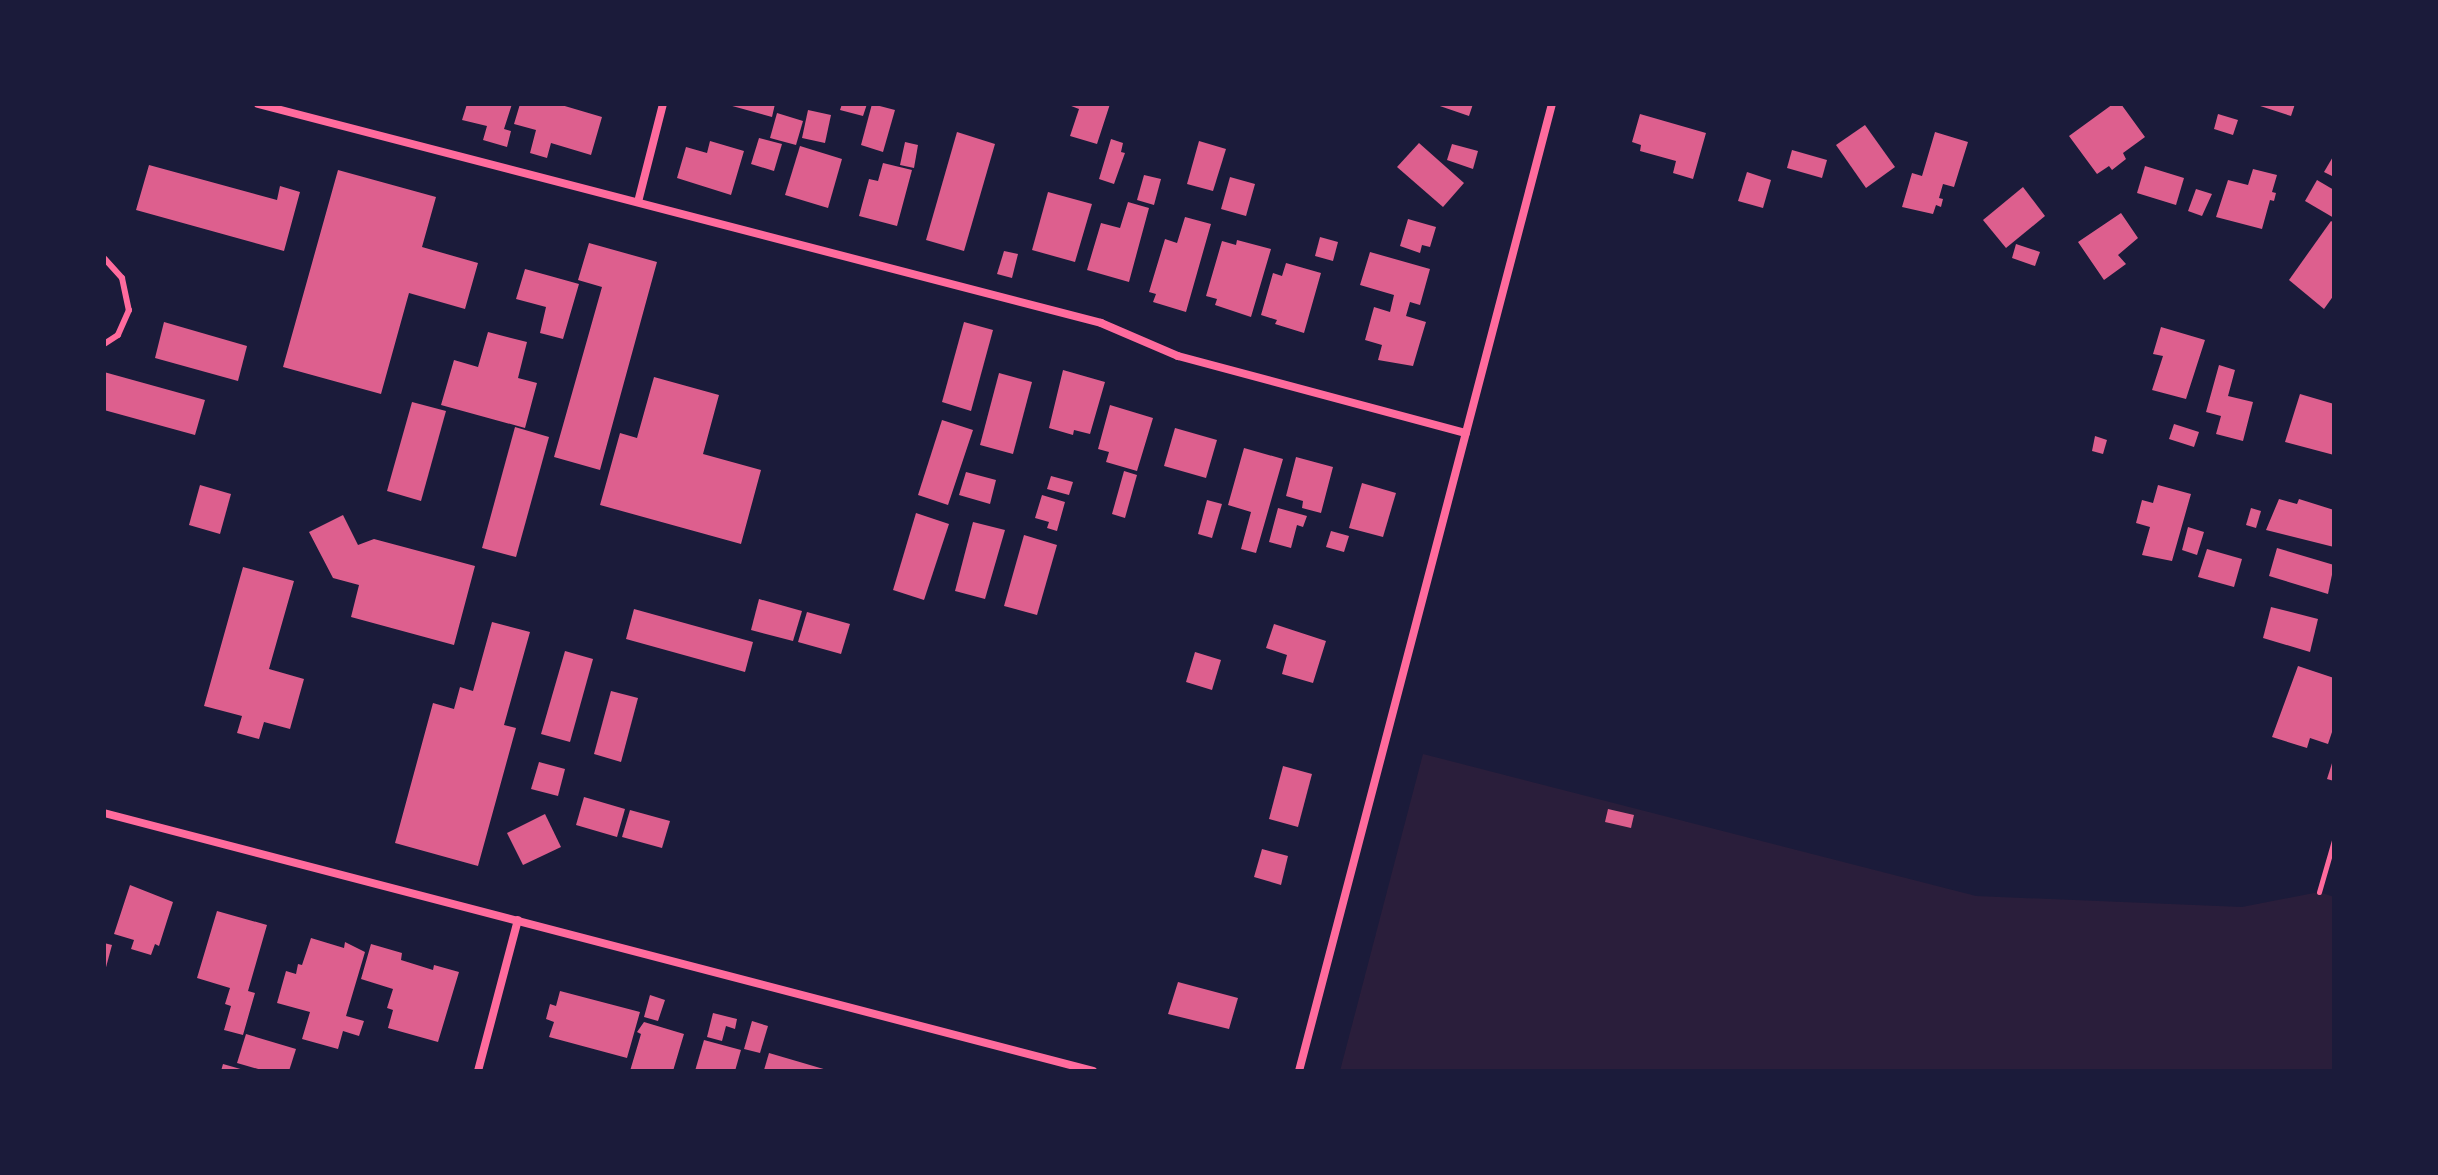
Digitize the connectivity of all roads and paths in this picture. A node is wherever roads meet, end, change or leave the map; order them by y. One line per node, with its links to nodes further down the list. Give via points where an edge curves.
1 (258, 104): 4 (street)
2 (663, 104): 4 (street)
3 (1552, 104): 7 (street)
4 (638, 202): 7 (street, via 1101,323 1178,356)
5 (104, 258): 6 (lane, via 122,278 129,310 118,335)
6 (104, 344)
7 (1466, 433): 14 (street)
8 (104, 813): 11 (street)
9 (2334, 840): 10 (path)
10 (2319, 892)
11 (518, 920): 12 (street); 13 (street)
12 (478, 1071)
13 (1093, 1071)
14 (1299, 1071)

